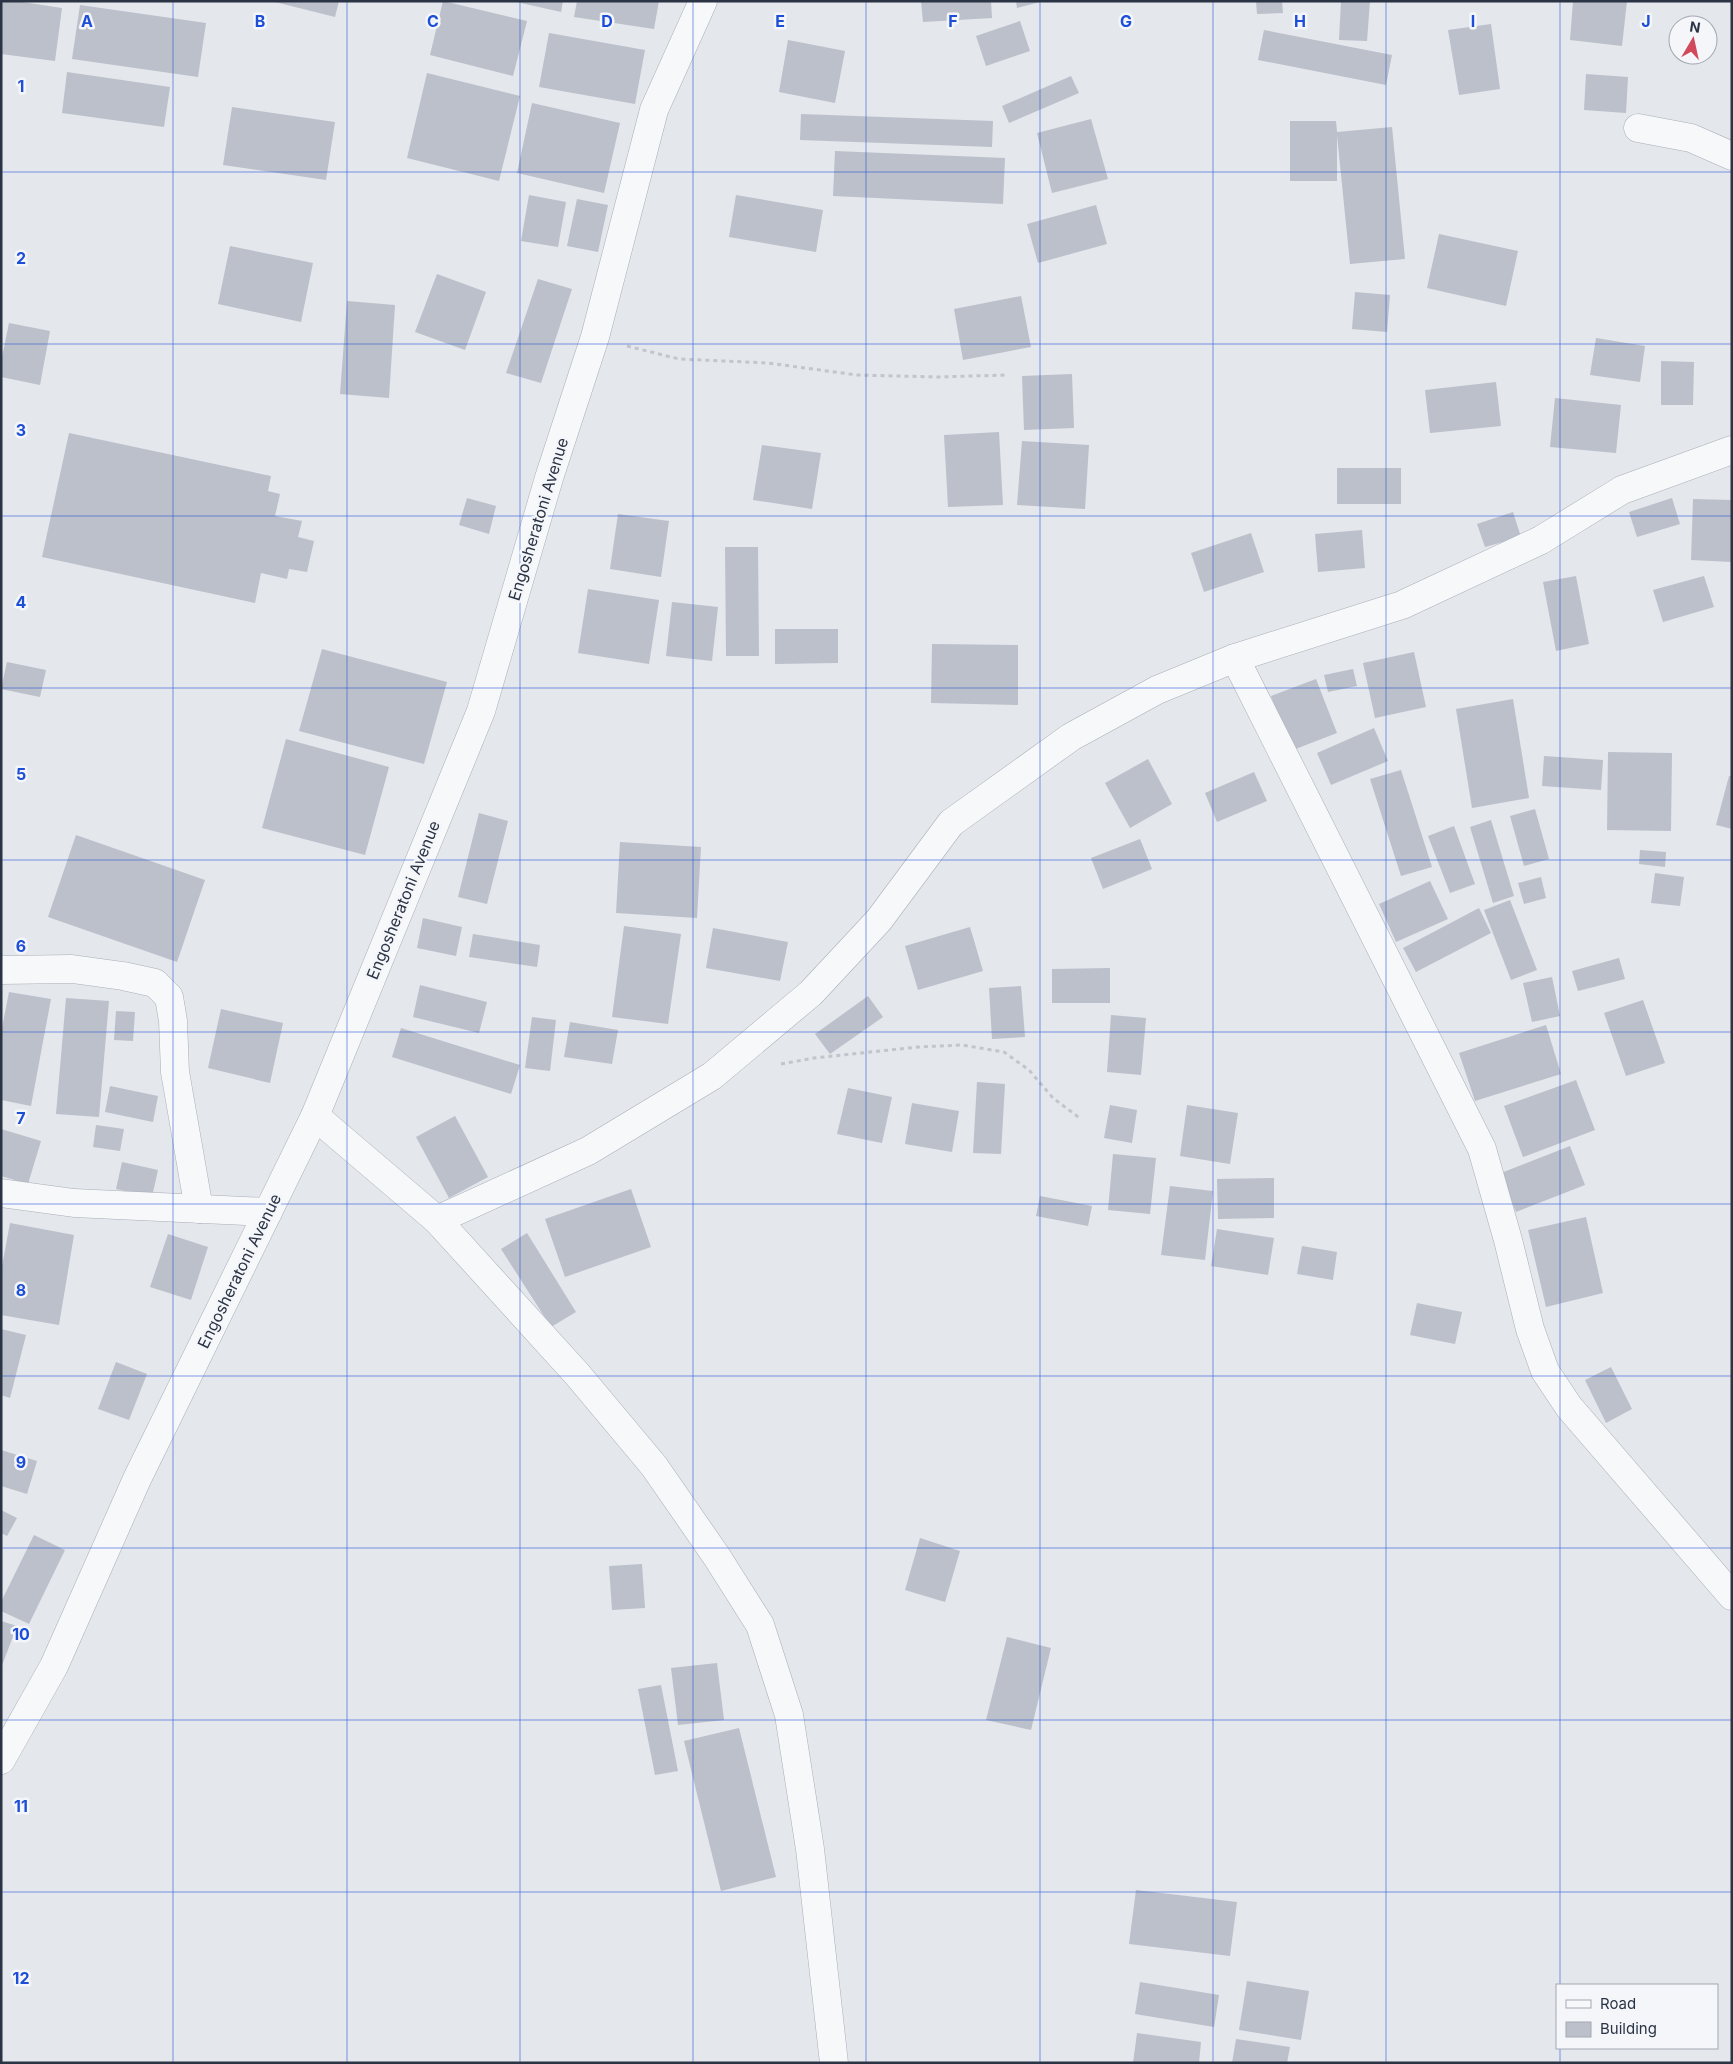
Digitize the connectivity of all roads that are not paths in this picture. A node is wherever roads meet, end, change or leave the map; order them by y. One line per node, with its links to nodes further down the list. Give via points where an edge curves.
1 (703, 1): 7 (street, Engosheratoni Avenue, via 654,110 595,337 549,478 480,711)
2 (1638, 128): 3 (street, via 1691,138)
3 (1732, 156)
4 (1732, 450): 5 (street, via 1622,490 1541,540 1402,605)
5 (1235, 658): 11 (street, via 1157,690 1071,737 950,823 879,920 818,986 712,1076 588,1151); 12 (street, via 1482,1149 1530,1329 1545,1371 1569,1407)
6 (1, 970): 9 (street, via 72,970 123,976 155,983 169,997 175,1072)
7 (315, 1116): 10 (street, Engosheratoni Avenue); 11 (street)
8 (1, 1193): 9 (street, via 74,1203)
9 (199, 1209): 10 (street)
10 (268, 1212): 13 (street, Engosheratoni Avenue, via 137,1479 54,1666)
11 (437, 1220): 14 (street, via 577,1374 654,1466 760,1625 789,1715 810,1849)
12 (1732, 1596)
13 (1, 1760)
14 (834, 2063)

